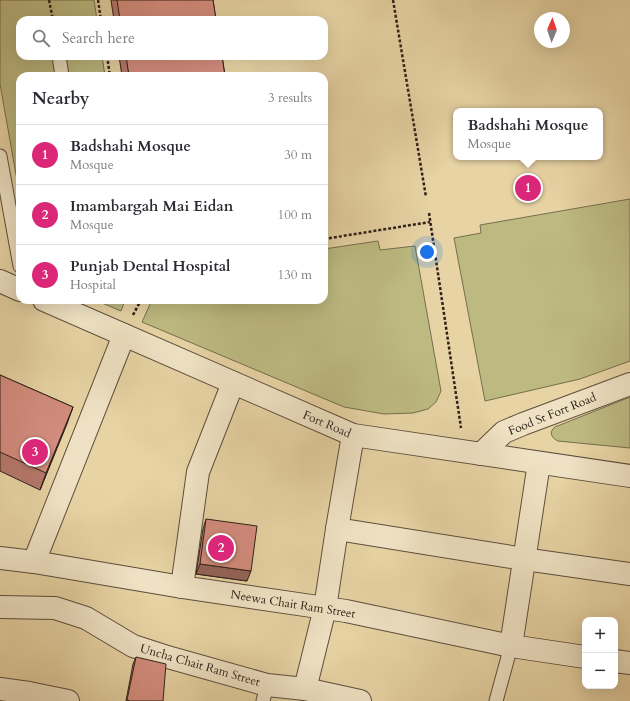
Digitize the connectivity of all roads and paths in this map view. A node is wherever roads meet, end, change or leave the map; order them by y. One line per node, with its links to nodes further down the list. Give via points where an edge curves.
1 (49, 0): 4 (path)
2 (98, 0): 5 (path)
3 (393, 0): 11 (path)
4 (52, 16)
5 (100, 16)
6 (60, 60): 8 (lane)
7 (108, 60): 9 (path)
8 (61, 72)
9 (109, 72)
10 (0, 156): 15 (lane)
11 (426, 197)
12 (429, 213): 13 (path)
13 (430, 222): 14 (path); 23 (path)
14 (328, 239)
15 (16, 243)
16 (0, 281): 17 (street)
17 (16, 288)
18 (53, 304): 19 (street, Fort Road)
19 (124, 335): 20 (street, Fort Road); 29 (street)
20 (233, 383): 22 (street, Fort Road); 31 (street, via 198,472)
21 (630, 384): 23 (street, Food St Fort Road, via 504,432)
22 (353, 435): 23 (street, Fort Road); 26 (street)
23 (473, 453): 24 (street, Fort Road)
24 (539, 463): 25 (street, Fort Road); 28 (street)
25 (630, 476)
26 (337, 529): 28 (street); 33 (street)
27 (0, 558): 29 (street, Neewa Chait Ram Street)
28 (524, 559): 30 (street); 34 (street)
29 (34, 562): 31 (street, Neewa Chait Ram Street)
30 (630, 574)
31 (182, 587): 33 (street, Neewa Chait Ram Street)
32 (0, 607): 40 (street, Uncha Chait Ram Street, via 55,608 86,618 133,646)
33 (325, 608): 34 (street, Neewa Chait Ram Street); 38 (street)
34 (511, 646): 35 (street, Neewa Chait Ram Street); 43 (lane)
35 (582, 657)
36 (618, 661): 37 (street)
37 (630, 663)
38 (305, 689): 40 (street, Uncha Chait Ram Street); 42 (street, Uncha Chait Ram Street)
39 (1, 693): 41 (street)
40 (265, 693)
41 (68, 701)
42 (360, 701)
43 (496, 701)

